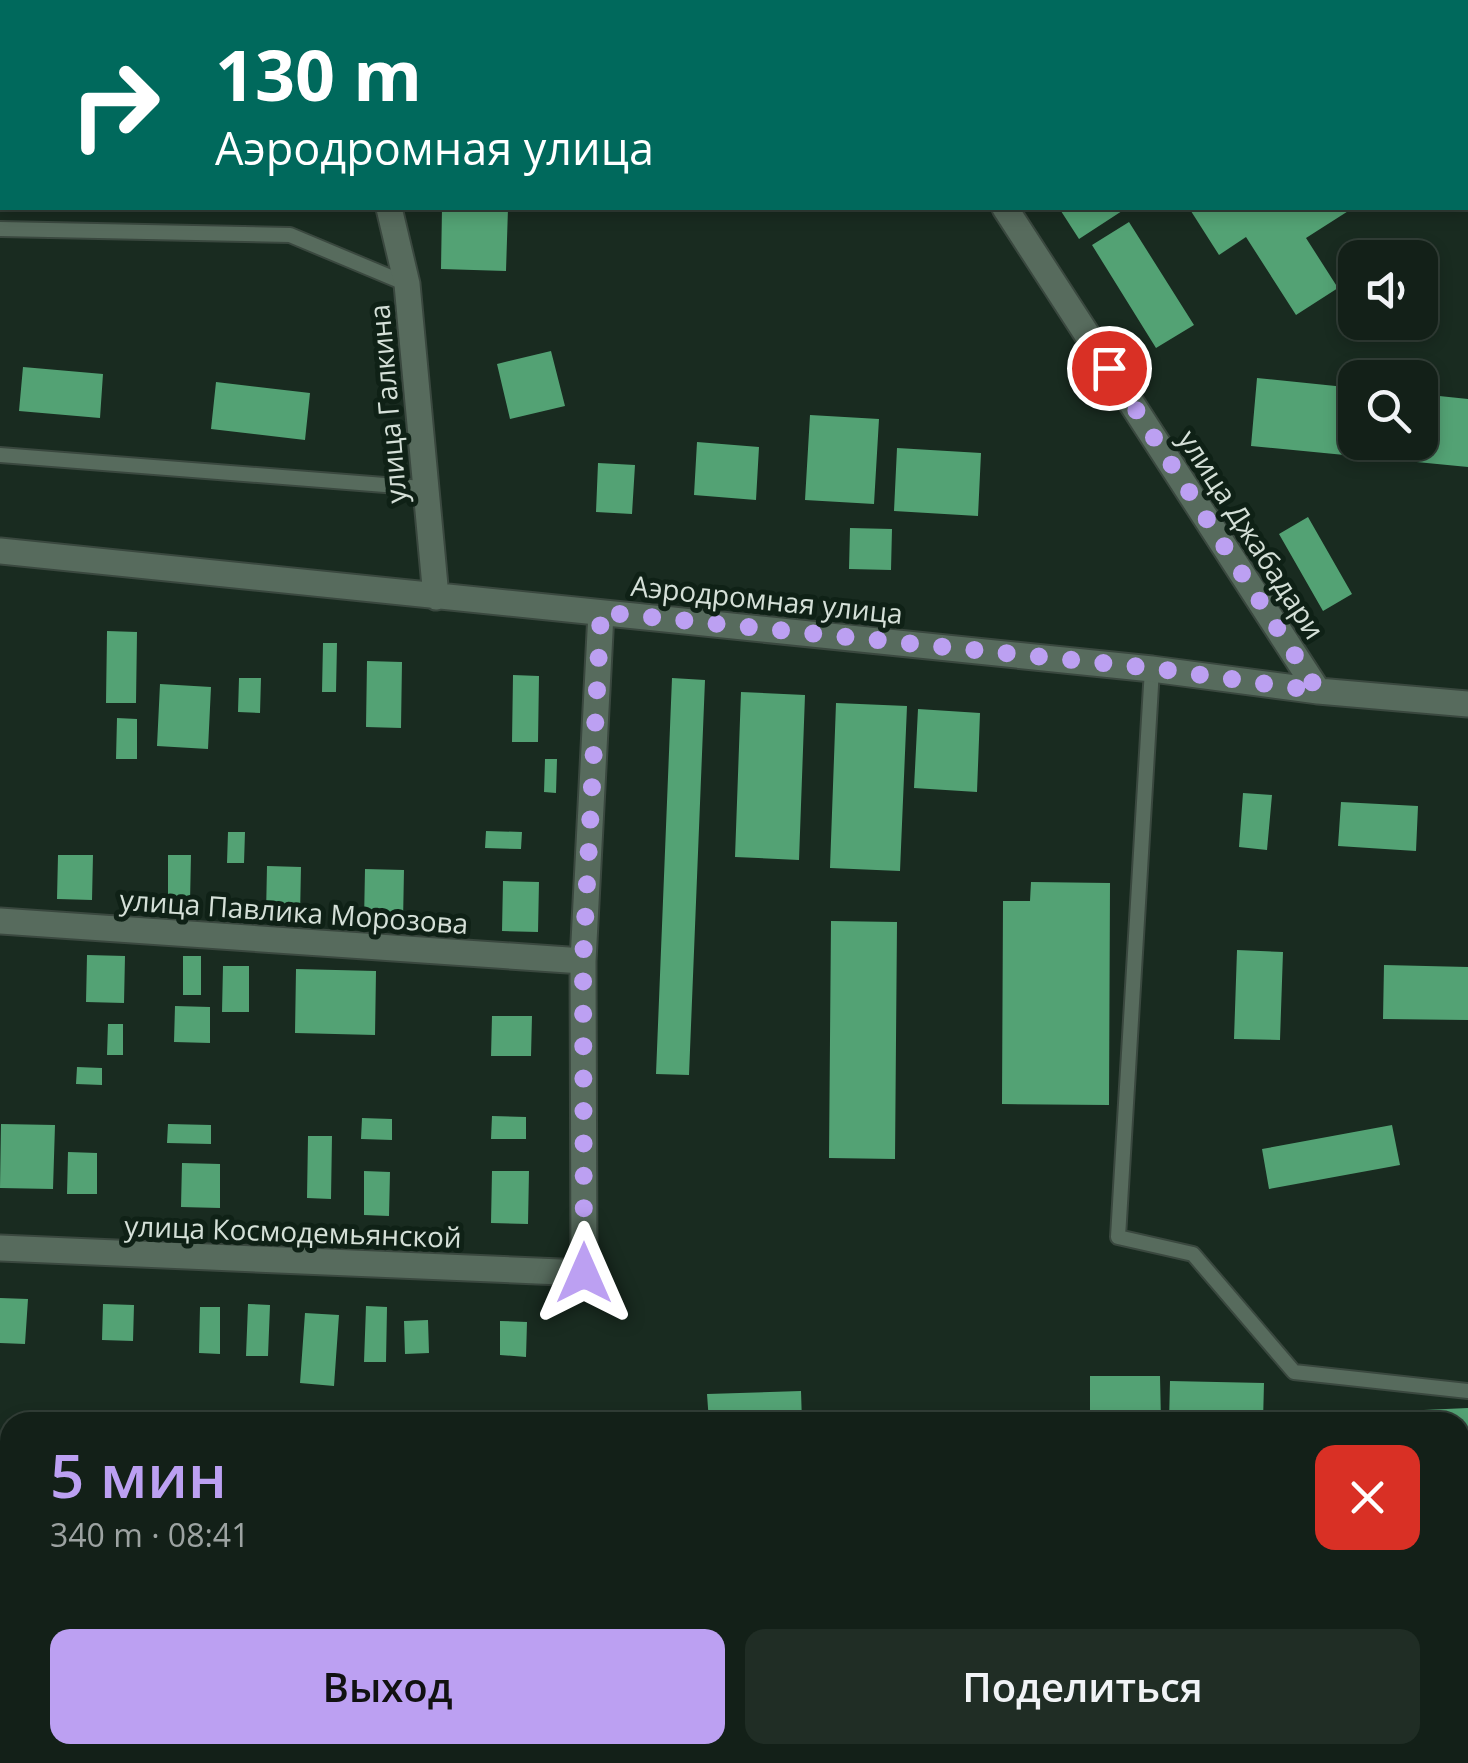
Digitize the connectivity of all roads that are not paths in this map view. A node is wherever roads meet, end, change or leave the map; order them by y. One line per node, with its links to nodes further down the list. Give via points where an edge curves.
1 (389, 210): 4 (street, улица Галкина)
2 (1006, 210): 11 (street, улица Джабадари)
3 (0, 229): 4 (lane, via 290,236)
4 (407, 284): 6 (street, улица Галкина)
5 (0, 455): 6 (lane)
6 (424, 488): 8 (street, улица Галкина)
7 (0, 551): 8 (street, Аэродромная улица)
8 (436, 596): 9 (street, Аэродромная улица)
9 (601, 612): 10 (street, Аэродромная улица); 14 (street)
10 (1152, 668): 11 (street, Аэродромная улица); 16 (lane, via 1118,1236 1193,1254 1294,1372)
11 (1318, 691): 12 (street, Аэродромная улица)
12 (1468, 704)
13 (0, 920): 14 (street, улица Павлика Морозова)
14 (583, 961): 15 (street, улица Космодемьянской, via 584,1273)
15 (0, 1248)
16 (1468, 1391)

